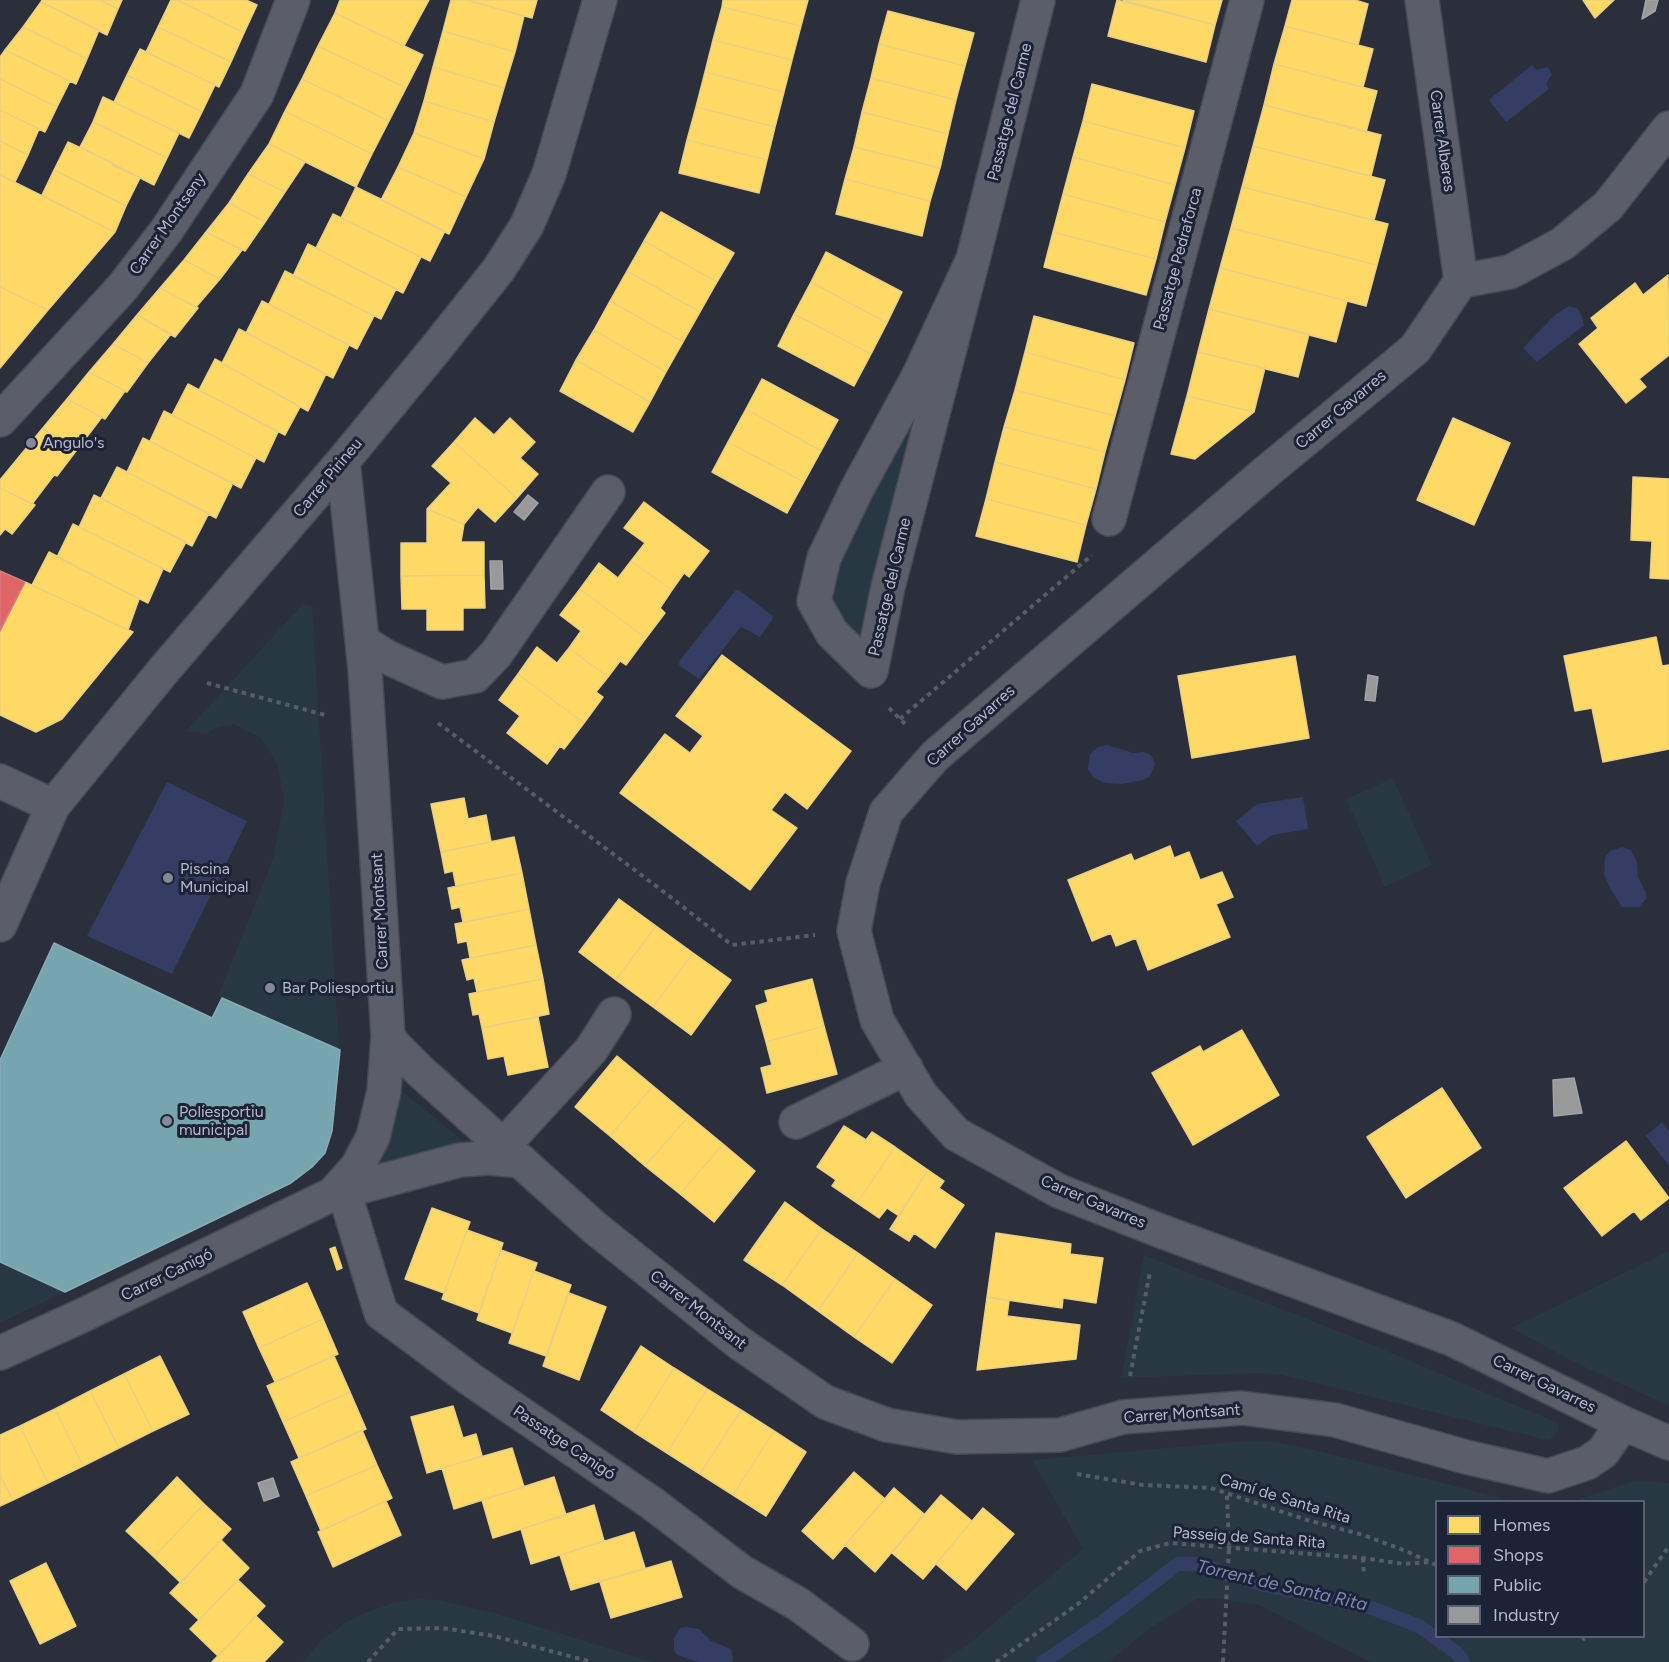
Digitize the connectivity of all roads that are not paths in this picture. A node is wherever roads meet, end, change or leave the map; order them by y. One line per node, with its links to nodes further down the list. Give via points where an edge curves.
1 (293, 0): 9 (street, Carrer Montseny, via 257,94 166,231 122,288)
2 (600, 0): 10 (street, Carrer Pirineu, via 549,174 528,225 499,269)
3 (1038, 0): 7 (street, Passatge del Carme)
4 (1247, 0): 12 (street, Passatge Pedraforca)
5 (1422, 0): 8 (street, Carrer Alberes)
6 (1669, 128): 8 (street, via 1608,206 1562,244 1510,272)
7 (973, 259): 7 (street, Passatge del Carme, via 919,375 857,489 825,558 814,601 832,633 871,671 888,587)
8 (1461, 281): 19 (street, Carrer Gavarres, via 1415,349 934,756 886,812 862,883 854,931 877,1020)
9 (0, 420)
10 (343, 461): 13 (street, Carrer Montsant); 15 (street, Carrer Pirineu)
11 (608, 492): 13 (street, via 496,654 475,676 442,682)
12 (1109, 519)
13 (363, 642): 18 (street, Carrer Montsant)
14 (0, 781): 15 (street)
15 (53, 806): 16 (street, Carrer Pirineu)
16 (0, 926)
17 (614, 1014): 21 (street)
18 (388, 1036): 21 (street, Carrer Montsant, via 420,1071); 22 (street, Carrer Canigó, via 384,1091 373,1137)
19 (906, 1068): 20 (street); 24 (street, Carrer Gavarres, via 921,1095 956,1134 1059,1191 1452,1339)
20 (796, 1122)
21 (512, 1153): 22 (street, Carrer Canigó, via 460,1160); 24 (street, Carrer Montsant, via 595,1228 738,1342 825,1402 887,1425 957,1437 1060,1435 1123,1417 1242,1408 1335,1420 1548,1476 1587,1463 1603,1452)
22 (338, 1193): 23 (street, Carrer Canigó); 26 (street, Passatge Canigó, via 381,1313 653,1504 742,1572 798,1604)
23 (0, 1353)
24 (1623, 1423): 25 (street, Carrer Gavarres)
25 (1669, 1443)
26 (852, 1644)

